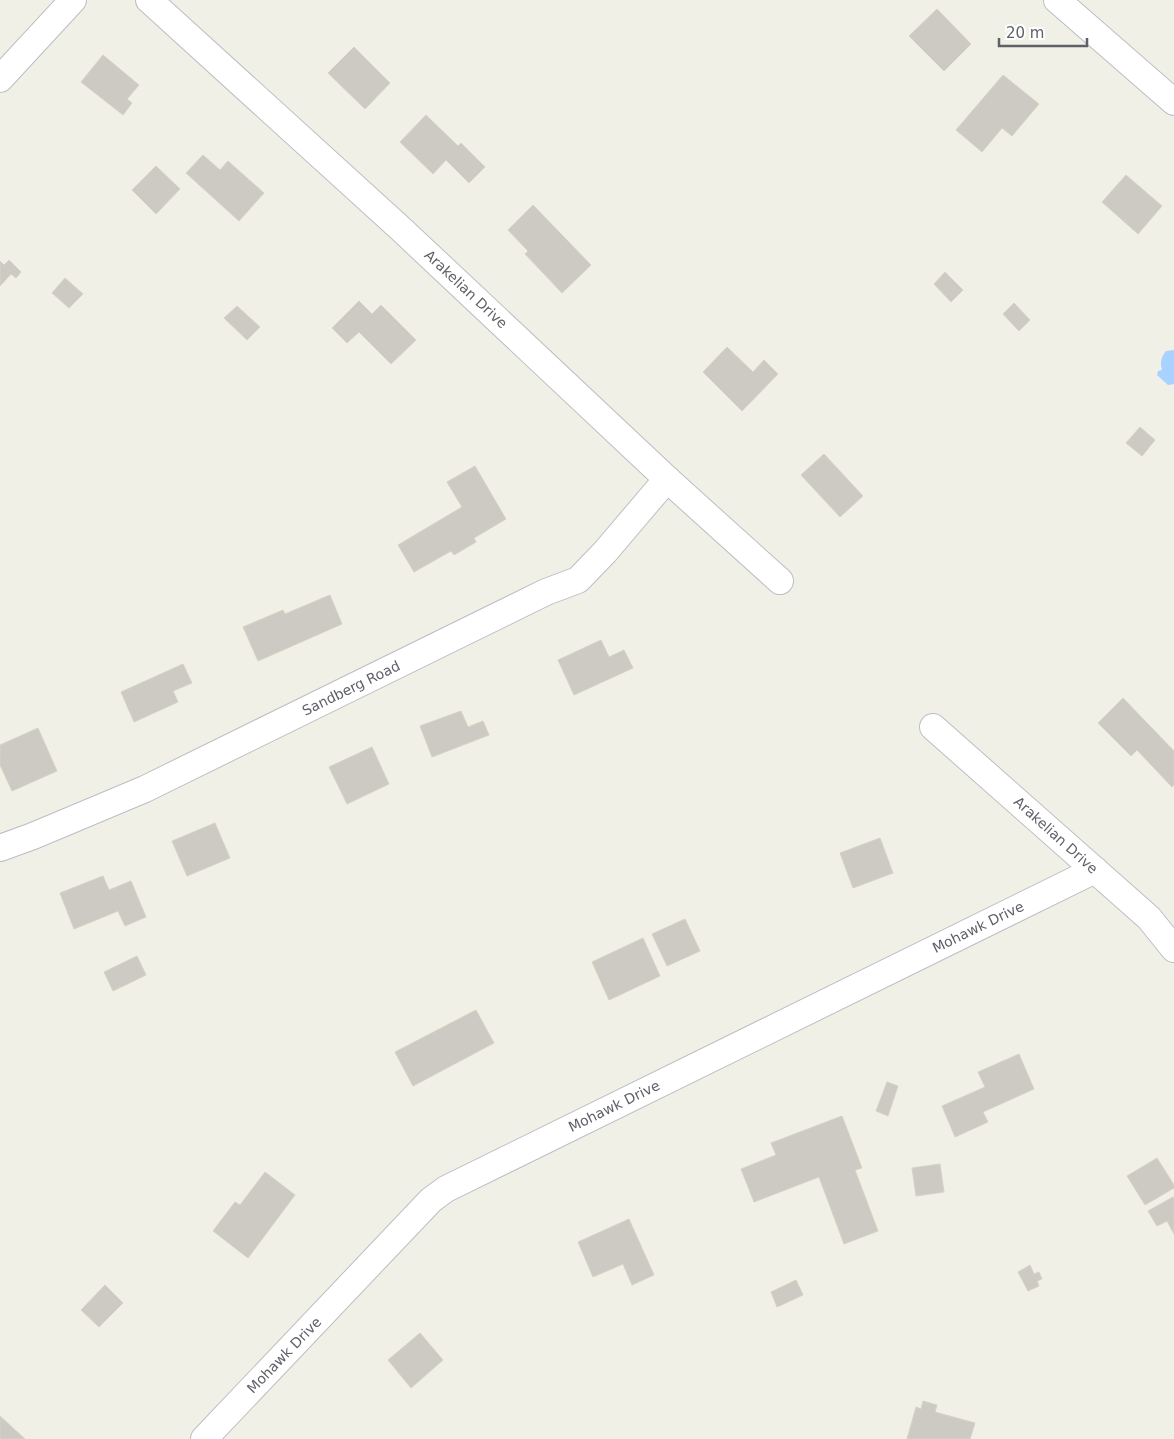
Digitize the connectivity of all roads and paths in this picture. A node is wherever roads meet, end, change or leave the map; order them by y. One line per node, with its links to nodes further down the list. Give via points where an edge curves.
1 (73, 0): 4 (street)
2 (149, 0): 6 (street, Arakelian Drive, via 401,229)
3 (1057, 0): 5 (street)
4 (0, 79)
5 (1174, 102)
6 (667, 479): 7 (street, Arakelian Drive); 9 (street, Sandberg Road, via 578,580 546,592 145,789)
7 (780, 581)
8 (933, 726): 10 (street, Arakelian Drive)
9 (0, 848)
10 (1095, 870): 11 (street, Arakelian Drive, via 1149,918); 12 (street, Mohawk Drive, via 446,1190 431,1200)
11 (1174, 949)
12 (204, 1439)

